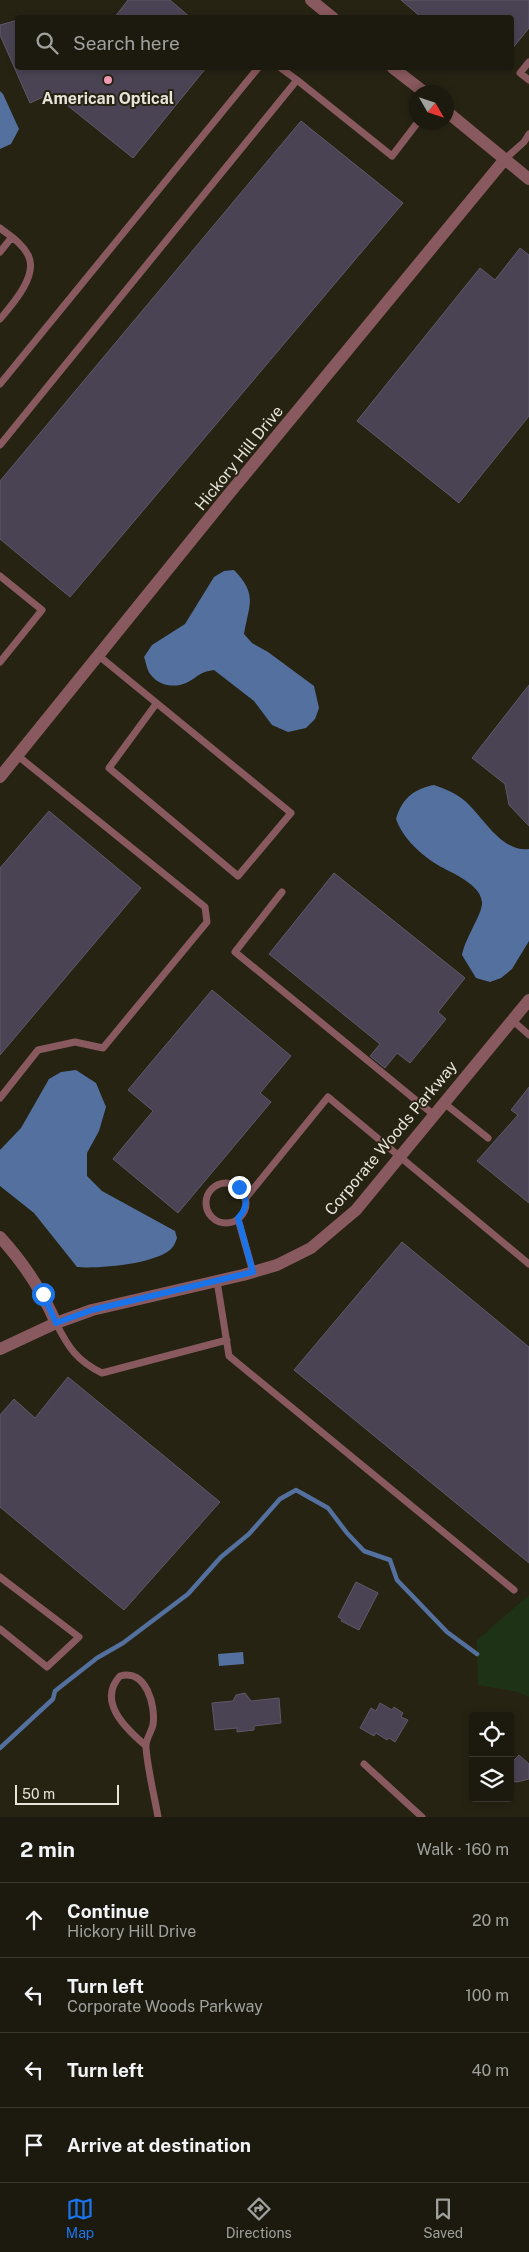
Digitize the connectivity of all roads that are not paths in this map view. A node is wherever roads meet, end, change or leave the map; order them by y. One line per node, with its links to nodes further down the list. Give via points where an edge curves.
1 (311, 0): 2 (street)
2 (328, 15)
3 (529, 62): 8 (lane, via 520,73)
4 (256, 70): 19 (lane)
5 (284, 70): 7 (lane)
6 (396, 70): 9 (street)
7 (297, 80): 11 (lane, via 392,156); 20 (lane)
8 (529, 80)
9 (415, 85)
10 (454, 118): 13 (street)
11 (412, 130)
12 (529, 134): 13 (lane)
13 (505, 159): 14 (street); 22 (street, Hickory Hill Drive)
14 (529, 179)
15 (0, 228): 16 (lane)
16 (12, 238): 17 (lane); 18 (lane, via 29,256 29,270 24,288)
17 (0, 252)
18 (0, 319)
19 (0, 384)
20 (0, 445)
21 (0, 576): 23 (lane, via 42,610)
22 (98, 656): 24 (lane); 25 (street, Hickory Hill Drive)
23 (0, 662)
24 (156, 704): 24 (lane, via 291,813 238,876 108,768)
25 (18, 756): 26 (street, Hickory Hill Drive); 31 (lane, via 205,907 207,922 103,1048 75,1042 38,1050)
26 (1, 775)
27 (282, 892): 33 (lane, via 235,952)
28 (529, 1000): 29 (street, Corporate Woods Parkway)
29 (512, 1020): 30 (lane); 32 (street, Corporate Woods Parkway)
30 (529, 1035)
31 (0, 1098)
32 (444, 1103): 33 (street, Corporate Woods Parkway); 34 (lane)
33 (434, 1115): 35 (street, Corporate Woods Parkway)
34 (488, 1138)
35 (401, 1156): 36 (lane, via 328,1097); 39 (lane); 40 (street, Corporate Woods Parkway, via 356,1210 332,1233 297,1256)
36 (246, 1199): 37 (lane, via 245,1210); 37 (lane, via 239,1187 226,1182 213,1187 206,1199 212,1218 225,1222)
37 (238, 1218): 40 (lane)
38 (0, 1237): 42 (street, via 32,1277)
39 (529, 1264)
40 (253, 1272): 41 (street, Corporate Woods Parkway)
41 (217, 1281): 42 (street, Corporate Woods Parkway, via 92,1310); 43 (lane)
42 (56, 1323): 43 (lane, via 68,1347 87,1365 102,1373); 44 (street, Corporate Woods Parkway)
43 (227, 1340): 46 (lane, via 229,1356)
44 (0, 1349)
45 (0, 1577): 47 (lane, via 78,1637 47,1667)
46 (514, 1590)
47 (0, 1629)
48 (145, 1745): 48 (lane, via 153,1726 149,1693 137,1677 120,1676 110,1692 111,1702); 50 (lane)
49 (364, 1764): 51 (lane)
50 (158, 1817)
51 (422, 1817)

